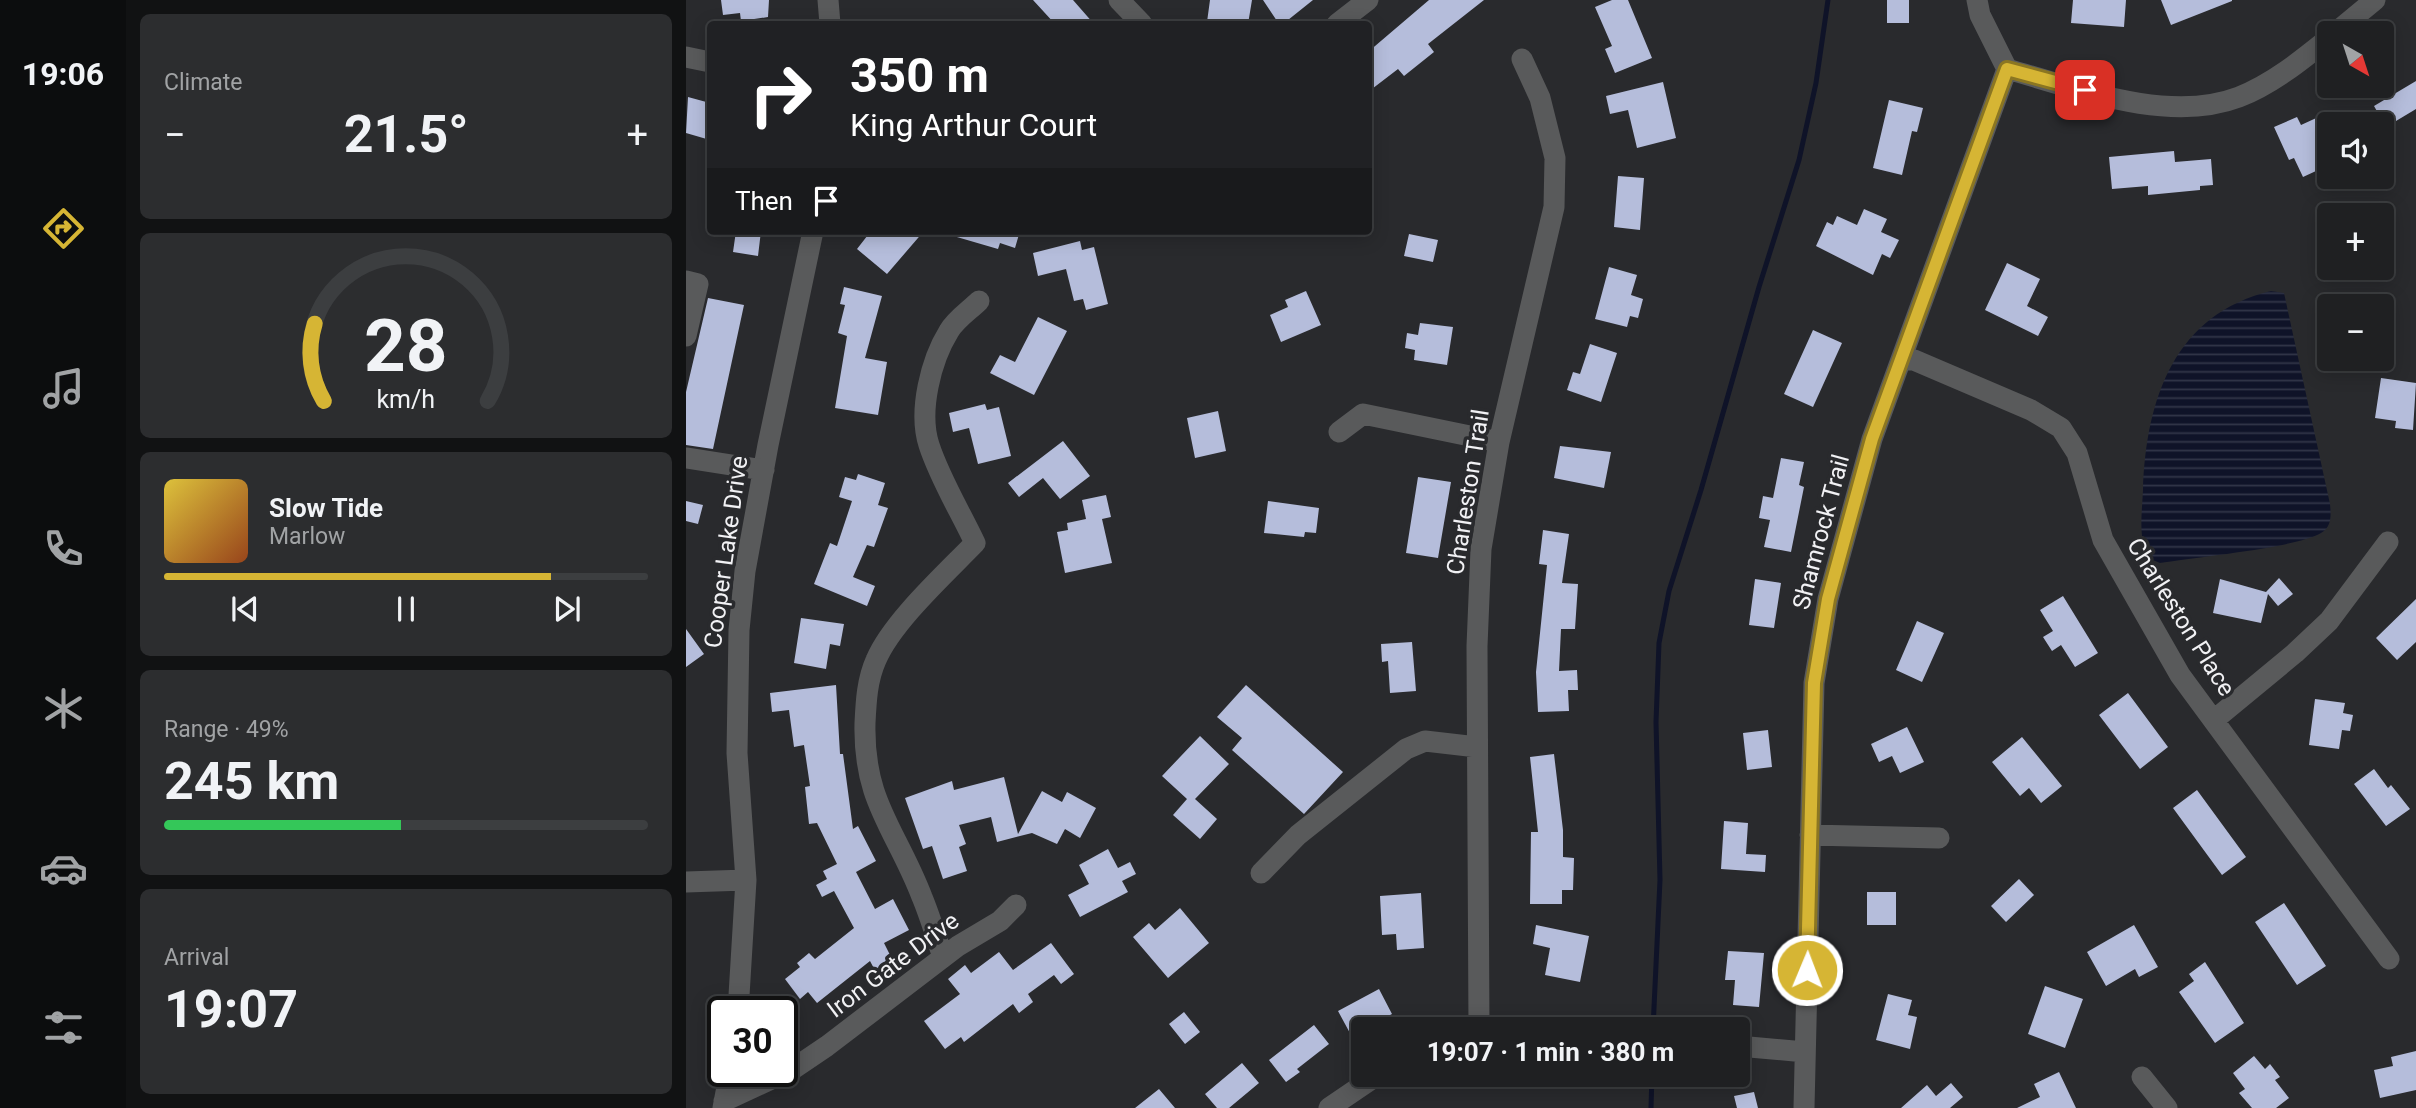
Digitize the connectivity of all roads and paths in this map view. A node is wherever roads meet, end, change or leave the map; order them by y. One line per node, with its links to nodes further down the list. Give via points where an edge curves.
1 (828, 0): 6 (street)
2 (1119, 0): 7 (street)
3 (1368, 0): 8 (street)
4 (1977, 0): 14 (street)
5 (2375, 0): 9 (street)
6 (830, 21)
7 (1139, 21)
8 (1341, 21)
9 (2349, 21)
10 (2317, 47): 14 (street, via 2276,78 2238,98 2200,105 2138,104)
11 (686, 57): 13 (street)
12 (1522, 59): 21 (street, Charleston Trail, via 1540,98 1555,158 1554,207)
13 (707, 61)
14 (2007, 69): 19 (street, Shamrock Trail)
15 (812, 235): 23 (street, Cooper Lake Drive)
16 (692, 282): 18 (street)
17 (979, 300): 33 (street, via 950,328 938,352 926,420 928,443 975,543 890,638 876,659 866,700 864,749 869,782 922,895)
18 (686, 336)
19 (1902, 360): 25 (street, Charleston Place, via 1914,360 2031,410 2061,428 2077,453 2103,540 2180,675); 27 (street, Shamrock Trail, via 1872,439 1828,599 1814,683)
20 (1339, 432): 21 (street, via 1363,414)
21 (1499, 442): 26 (street, Charleston Trail, via 1480,549)
22 (686, 458): 23 (street)
23 (764, 470): 30 (street, Cooper Lake Drive, via 745,571 736,671)
24 (2388, 542): 25 (street, via 2329,621)
25 (2214, 720): 34 (street, Charleston Place)
26 (1477, 747): 29 (street, via 1424,741 1406,749 1298,835); 36 (street, Charleston Trail)
27 (1810, 835): 28 (street); 38 (street, Shamrock Trail)
28 (1939, 838)
29 (1261, 873)
30 (746, 880): 31 (street); 35 (street, Cooper Lake Drive)
31 (686, 882)
32 (1016, 905): 33 (street, Iron Gate Drive, via 1000,921)
33 (943, 957): 41 (street, Iron Gate Drive, via 793,1069)
34 (2389, 959)
35 (739, 996)
36 (1479, 1017)
37 (1750, 1047): 38 (street)
38 (1805, 1052): 43 (street, Shamrock Trail)
39 (2142, 1077): 44 (street)
40 (1360, 1087): 42 (street)
41 (723, 1104)
42 (1329, 1108)
43 (1804, 1108)
44 (2167, 1108)

